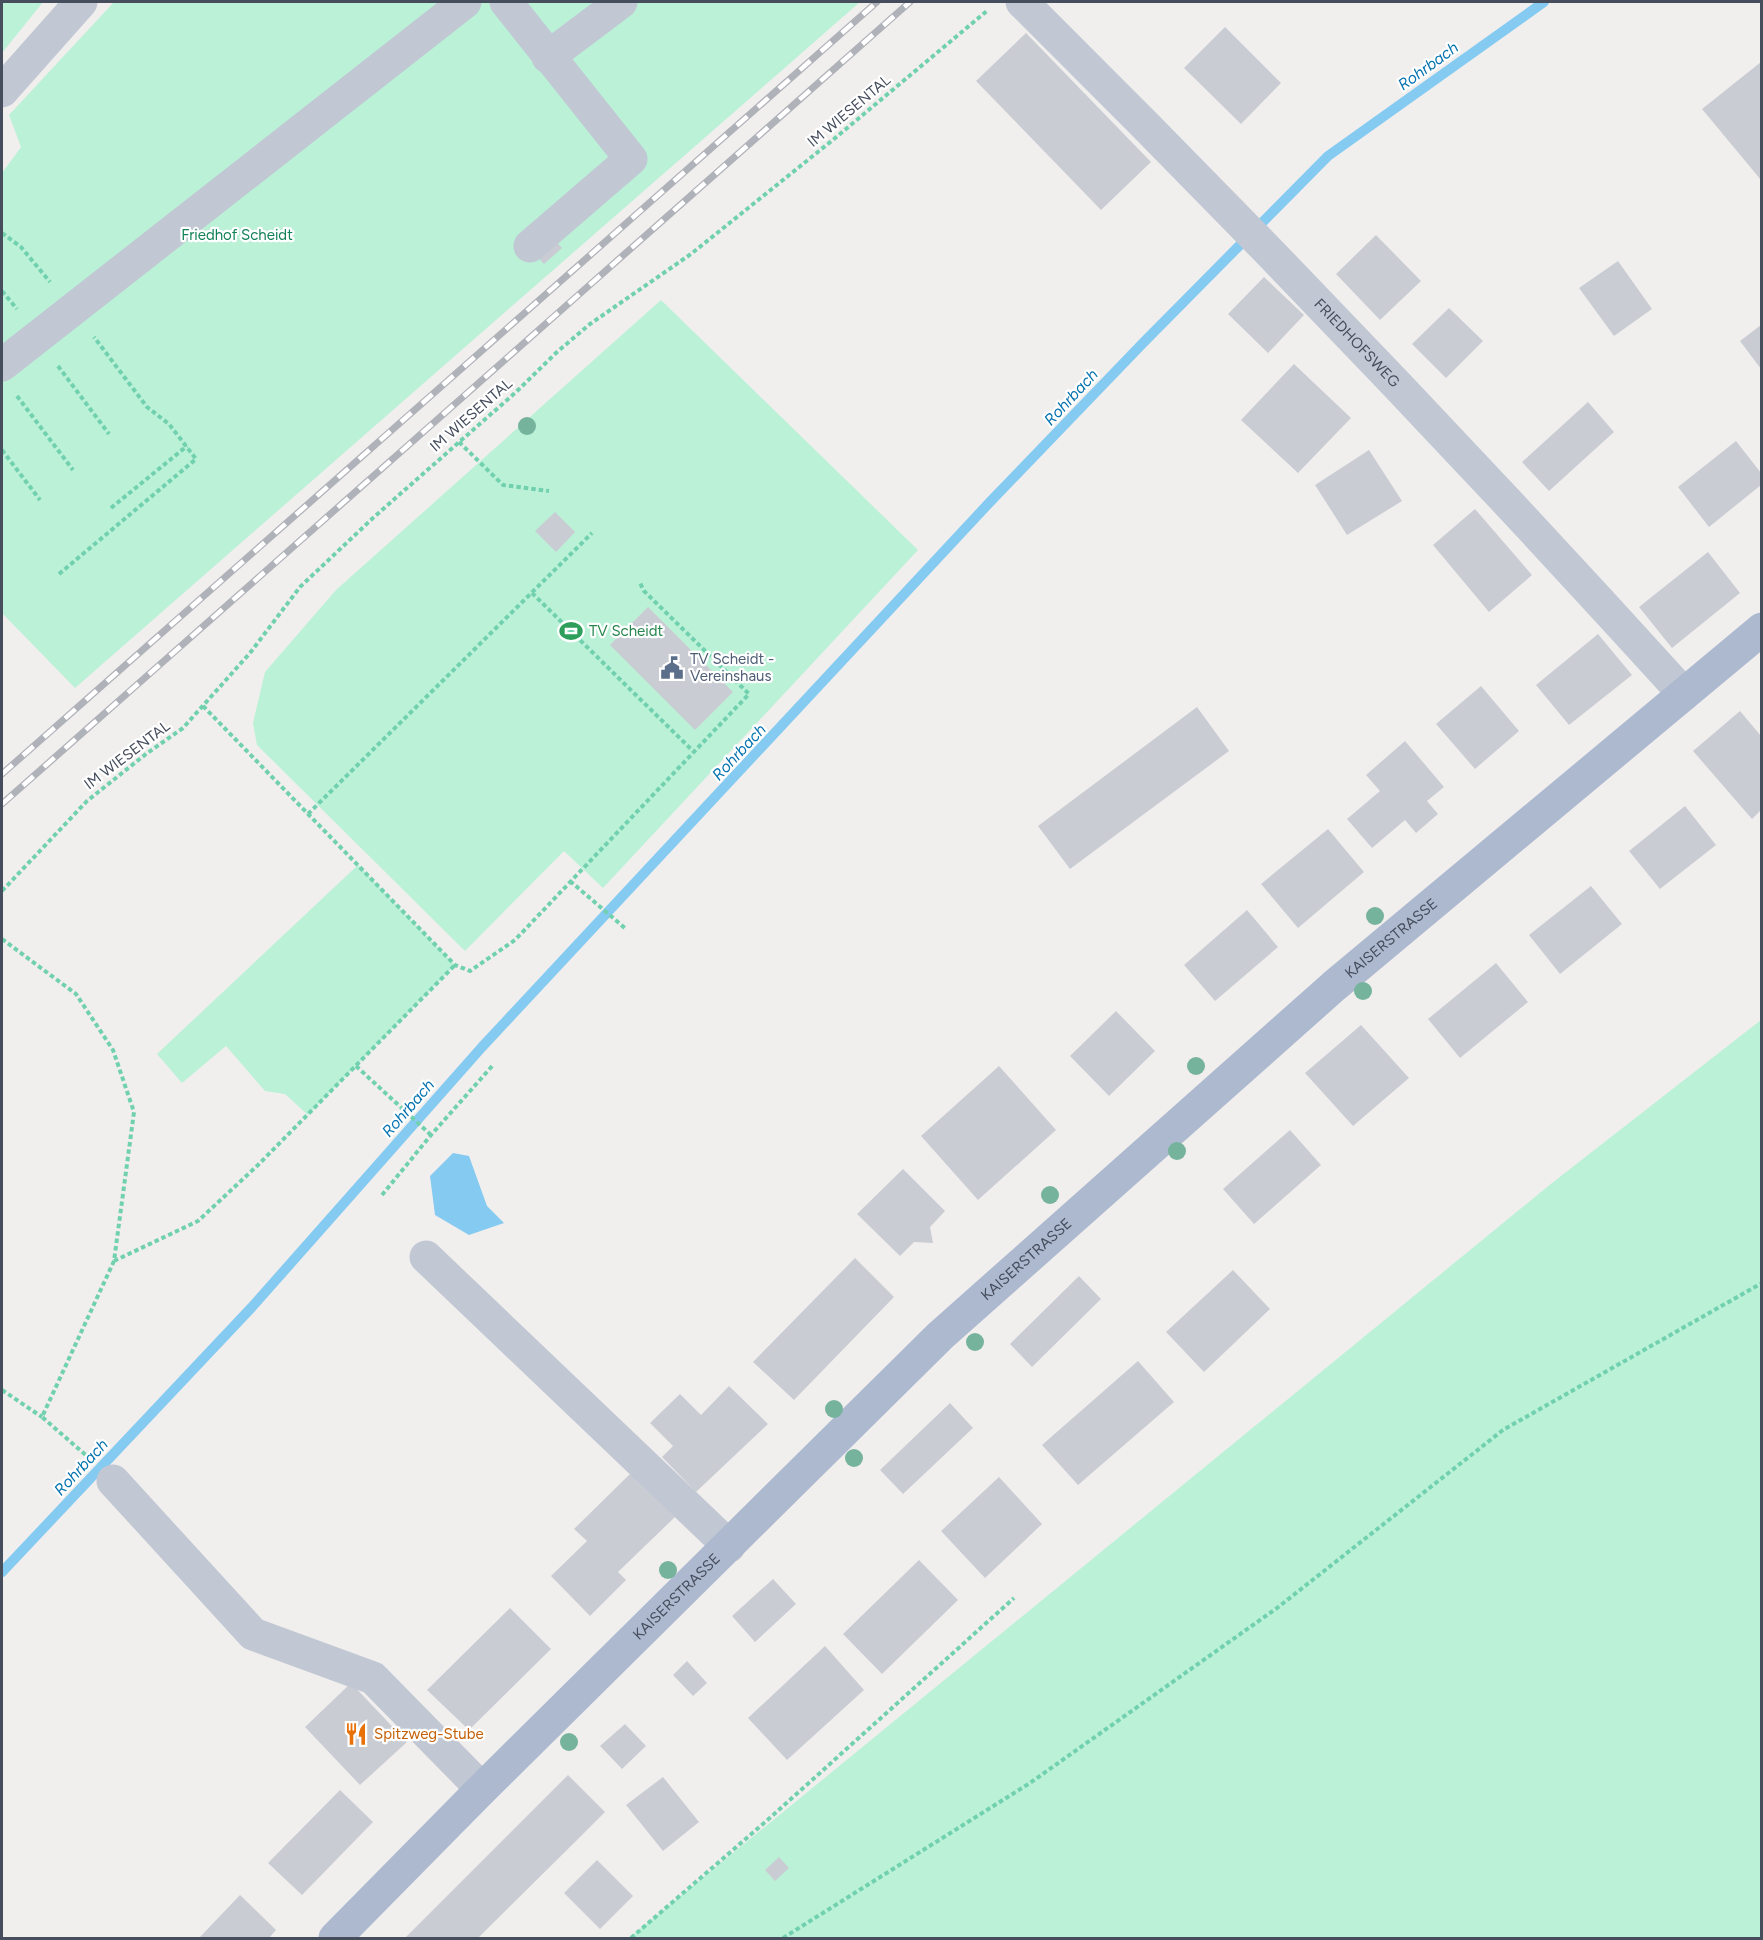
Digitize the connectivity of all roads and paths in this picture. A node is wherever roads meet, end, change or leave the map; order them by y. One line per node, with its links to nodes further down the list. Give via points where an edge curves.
1 (81, 2): 8 (street)
2 (465, 2): 11 (street)
3 (506, 2): 7 (street)
4 (621, 2): 7 (street)
5 (1022, 2): 28 (street, FRIEDHOFSWEG, via 1227,208 1464,456)
6 (989, 9): 16 (path, IM WIESENTAL, via 691,254 590,324)
7 (548, 57): 10 (street, via 632,159)
8 (2, 91)
9 (2, 233): 11 (path, via 21,247)
10 (530, 246)
11 (72, 308): 12 (street); 17 (path, via 147,407)
12 (36, 337): 13 (street); 15 (path)
13 (2, 365)
14 (16, 395): 19 (path)
15 (109, 434)
16 (459, 442): 20 (path, via 503,485); 29 (path, IM WIESENTAL, via 300,587 250,653)
17 (188, 446): 22 (path); 24 (path, via 196,459)
18 (2, 450): 21 (path)
19 (73, 470)
20 (549, 491)
21 (40, 500)
22 (111, 508)
23 (592, 533): 26 (path)
24 (59, 574)
25 (639, 581): 30 (path, via 644,591 749,694)
26 (532, 593): 30 (path); 31 (path)
27 (1761, 628): 28 (main road, KAISERSTRASSE)
28 (1683, 694): 48 (main road, KAISERSTRASSE, via 1334,986 949,1328)
29 (202, 706): 31 (path); 33 (path, IM WIESENTAL, via 183,728 87,801)
30 (694, 752): 32 (path)
31 (308, 814): 36 (path)
32 (570, 881): 34 (path); 36 (path, via 515,940 470,971)
33 (2, 891)
34 (626, 929)
35 (2, 939): 42 (path, via 76,994 113,1050 134,1112)
36 (456, 965): 38 (path)
37 (494, 1064): 39 (path)
38 (356, 1066): 39 (path); 42 (path, via 198,1221)
39 (431, 1135): 40 (path)
40 (382, 1195)
41 (426, 1257): 48 (street)
42 (114, 1261): 45 (path)
43 (1761, 1283): 53 (path, via 1503,1430 1277,1608 1030,1783)
44 (2, 1390): 45 (path)
45 (42, 1417): 46 (path)
46 (74, 1443)
47 (113, 1481): 50 (street, via 253,1634 373,1678)
48 (729, 1546): 50 (main road, KAISERSTRASSE)
49 (1014, 1598): 52 (path)
50 (482, 1789): 51 (main road, KAISERSTRASSE)
51 (335, 1938)
52 (631, 1938)
53 (783, 1938)

